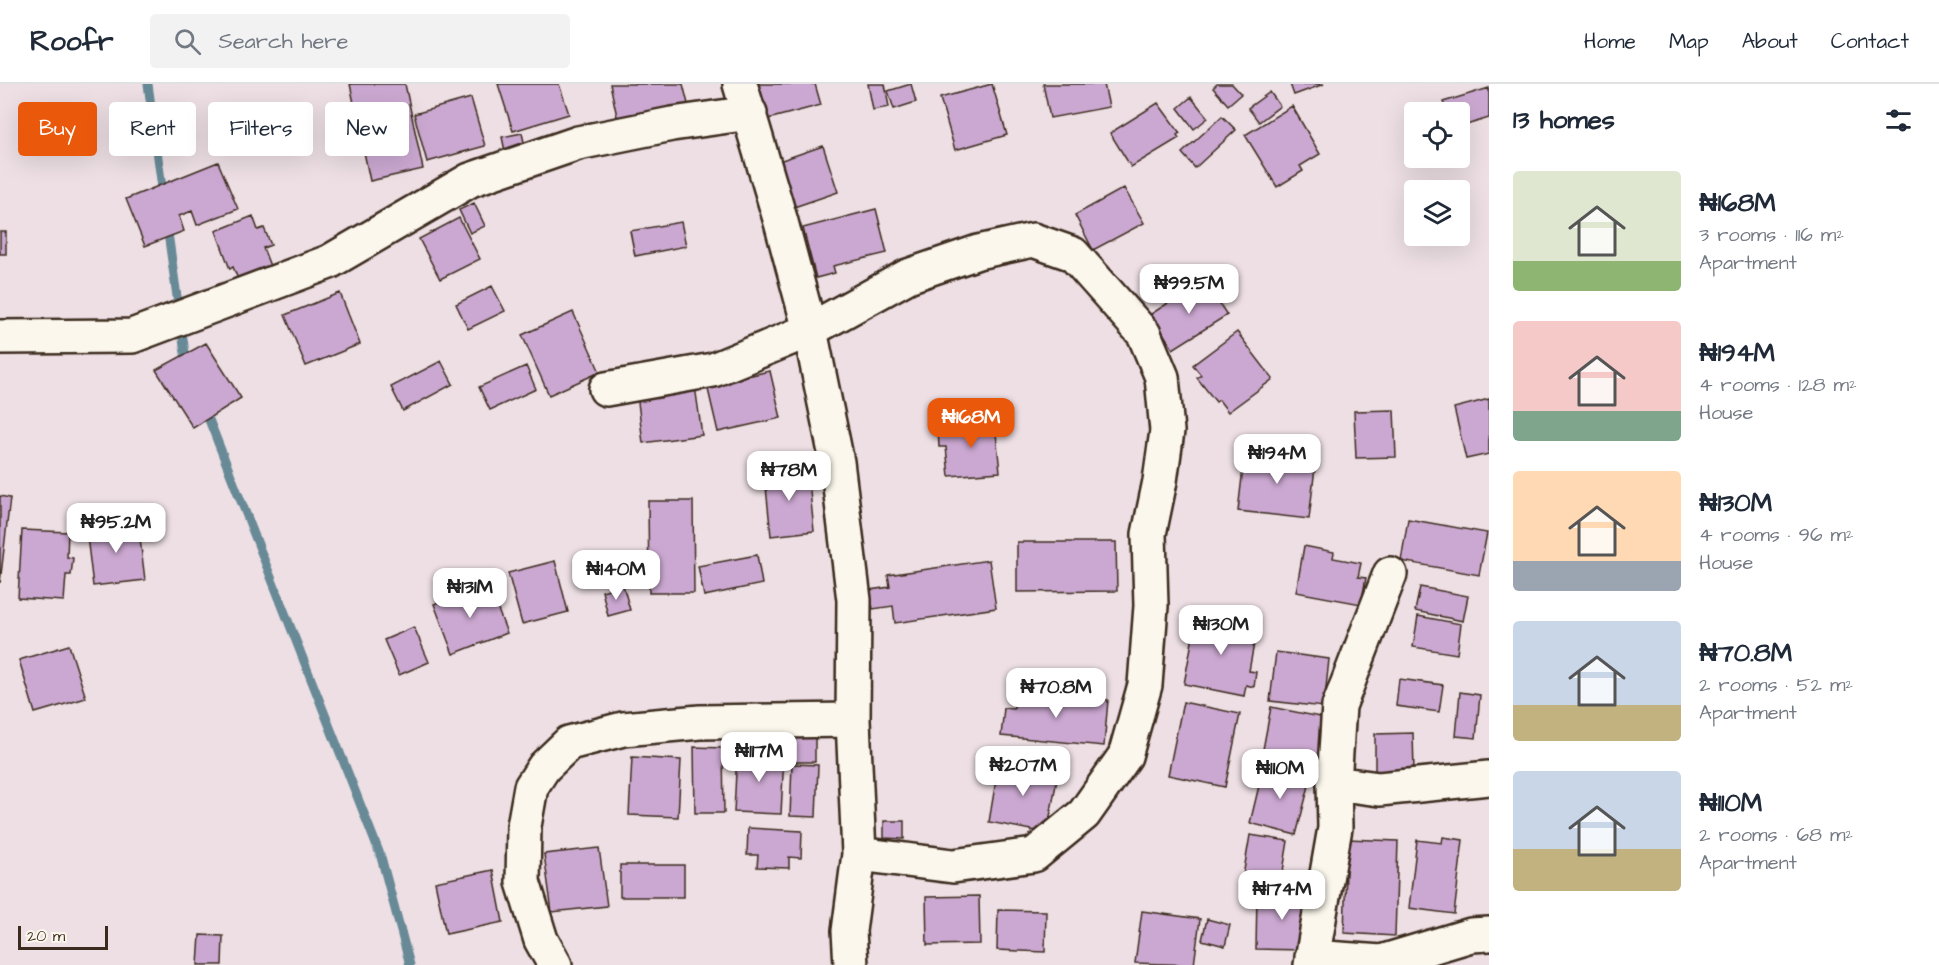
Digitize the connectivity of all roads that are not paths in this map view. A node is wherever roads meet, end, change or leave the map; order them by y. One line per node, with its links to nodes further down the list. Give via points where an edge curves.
1 (745, 99): 2 (street); 3 (street, via 672,124 578,143 470,180 328,262 132,336)
2 (810, 330): 4 (street, via 713,370); 6 (street, via 837,462 854,600); 9 (street, via 908,276 978,252 1033,240 1073,254 1144,334 1162,377 1167,431 1149,534 1151,606 1145,685 1125,756 1084,814 1034,855 952,866)
3 (0, 337)
4 (606, 389)
5 (1390, 574): 8 (street, via 1340,706)
6 (853, 720): 9 (street); 13 (street, via 700,722 623,729 569,743 544,767 531,787 524,826 523,882 541,940)
7 (1489, 778): 8 (street, via 1379,789)
8 (1334, 783): 12 (street, via 1335,828)
9 (859, 854): 14 (street, via 849,931)
10 (1489, 933): 11 (street, via 1471,935)
11 (1422, 956): 12 (street, via 1381,962)
12 (1311, 961)
13 (555, 965)
14 (852, 965)

